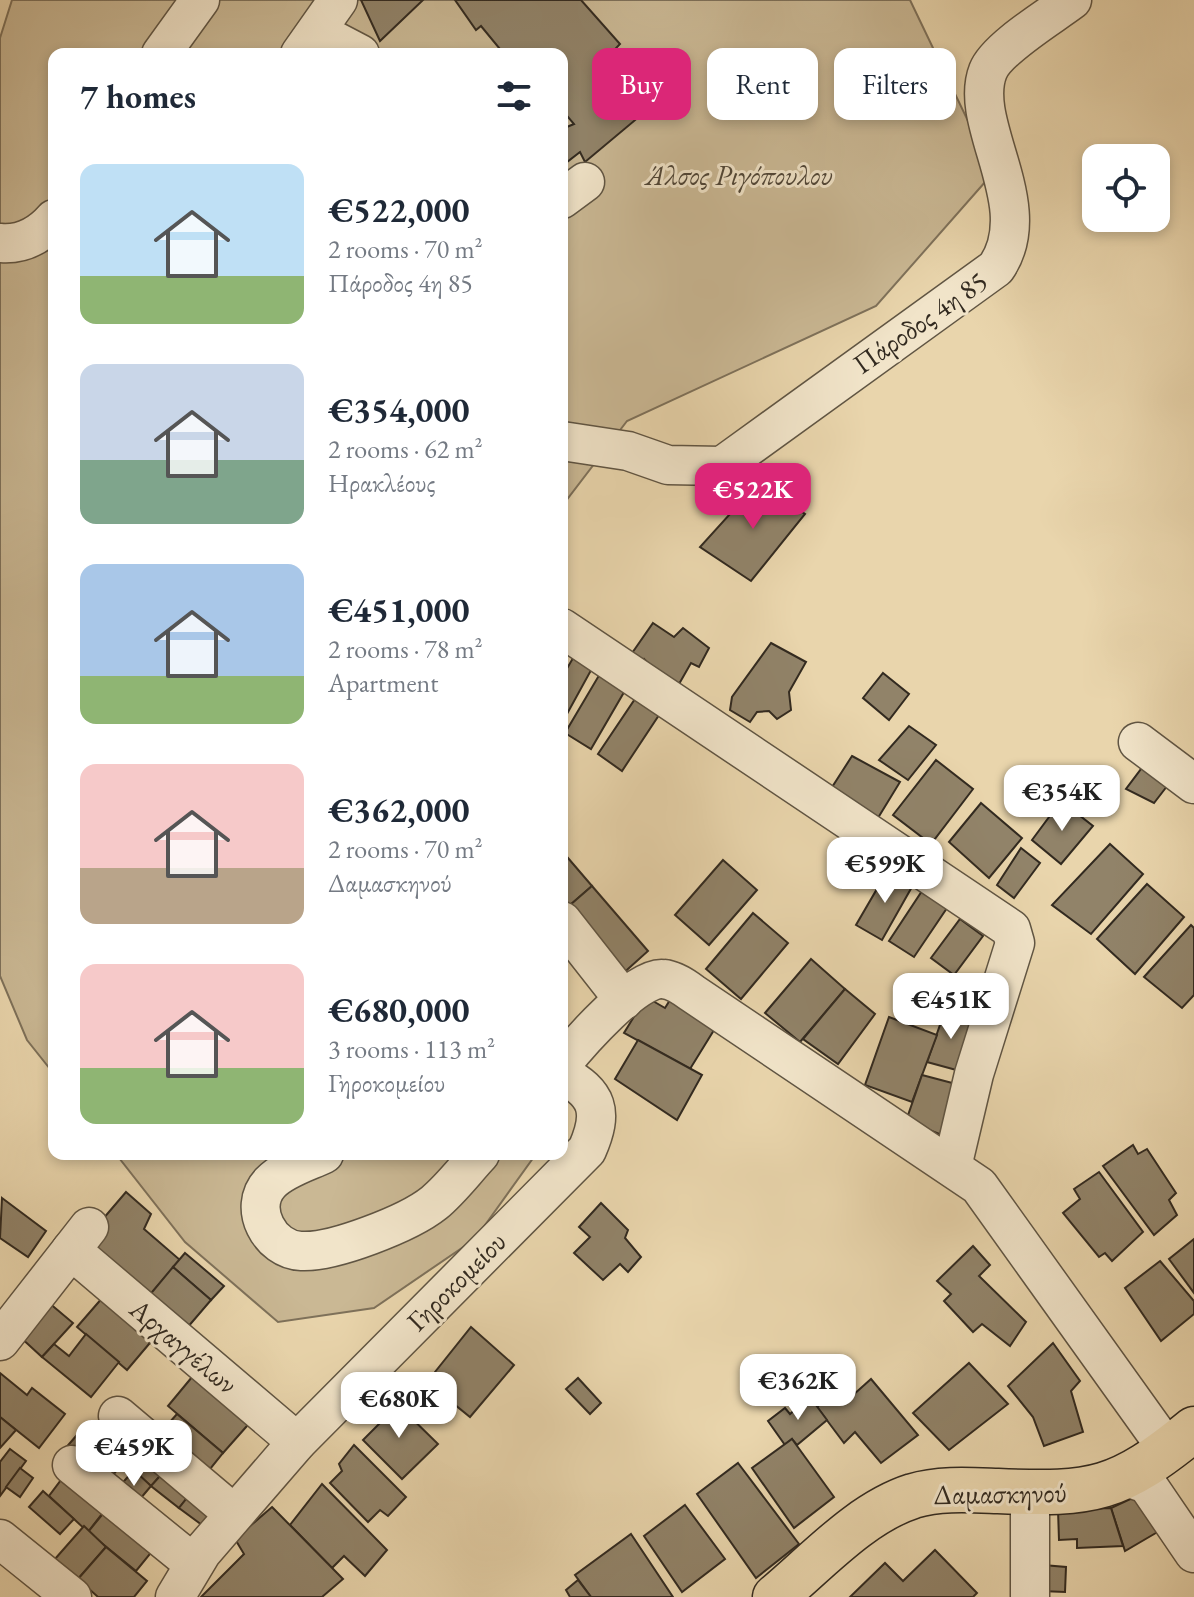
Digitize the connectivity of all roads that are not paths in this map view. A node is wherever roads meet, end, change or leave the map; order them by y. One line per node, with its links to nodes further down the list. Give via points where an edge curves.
1 (200, 0): 5 (street)
2 (338, 0): 4 (street)
3 (1072, 0): 9 (street, Πάροδος 4η 85, via 1000,55 988,71 984,95 1011,233 996,268 722,466 668,465 628,451)
4 (309, 43): 6 (street)
5 (165, 48)
6 (332, 48)
7 (48, 224): 8 (street, via 31,238)
8 (0, 243)
9 (568, 442)
10 (568, 632): 19 (street, via 1011,929 1015,943 974,1074)
11 (1138, 742): 12 (street)
12 (1194, 784)
13 (568, 929): 14 (street)
14 (624, 1000): 15 (street); 19 (street, via 654,980 681,985)
15 (568, 1058)
16 (568, 1077): 23 (street, Γηροκομείου, via 593,1097 597,1116 587,1150)
17 (313, 1160): 18 (street, via 269,1184 262,1199 262,1220 269,1233 298,1252 336,1245 414,1216 441,1197)
18 (475, 1160)
19 (952, 1167): 22 (street, via 984,1192)
20 (0, 1341): 23 (street, Αρχαγγέλων, via 80,1238)
21 (118, 1416): 27 (street)
22 (1181, 1440): 25 (main road, Δαμασκηνού)
23 (297, 1442): 27 (street, Γηροκομείου)
24 (72, 1465): 30 (street)
25 (1126, 1477): 26 (main road, Δαμασκηνού, via 1091,1490); 29 (street, via 1147,1484)
26 (1030, 1492): 33 (main road, Δαμασκηνού, via 947,1490 901,1501 854,1530); 34 (street)
27 (234, 1514): 30 (street, Γηροκομείου)
28 (0, 1539): 31 (street)
29 (1194, 1553)
30 (194, 1564): 32 (street, Γηροκομείου)
31 (72, 1597)
32 (175, 1597)
33 (775, 1597)
34 (1030, 1597)

